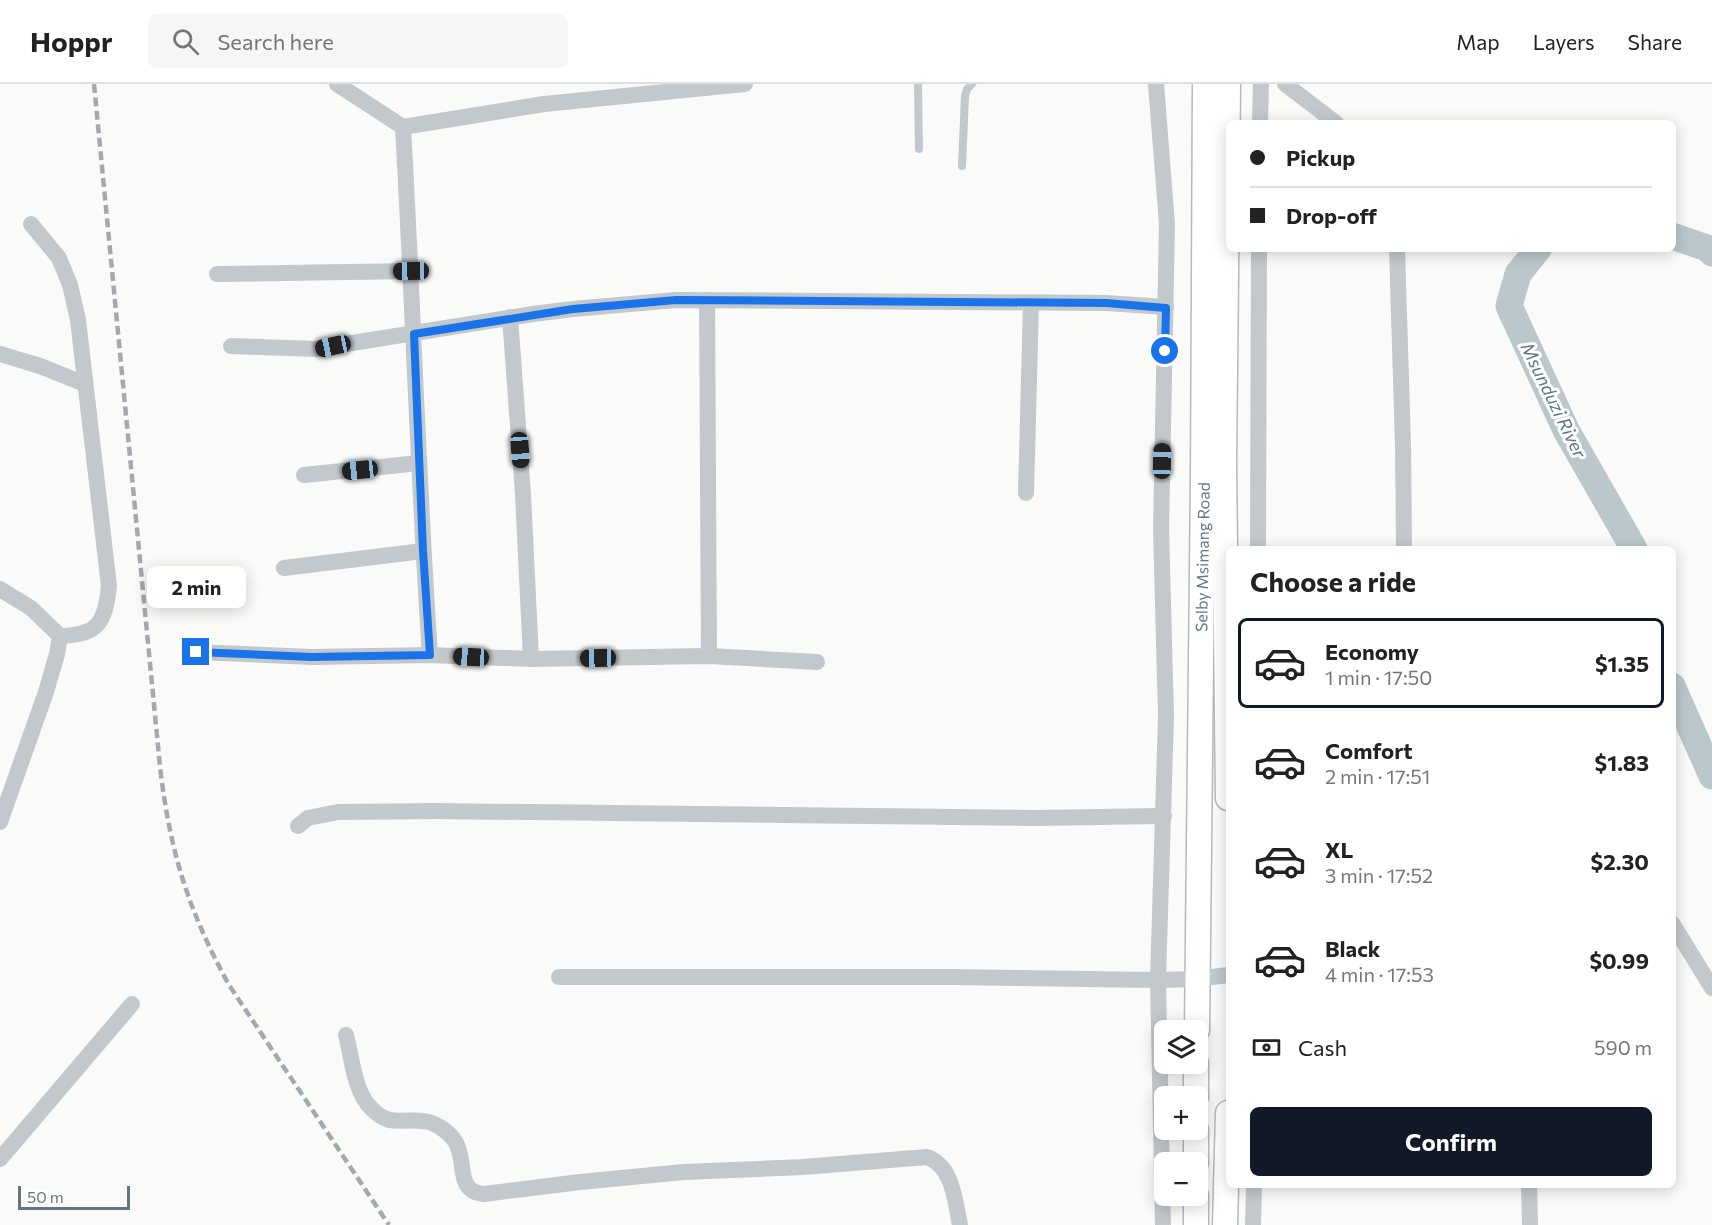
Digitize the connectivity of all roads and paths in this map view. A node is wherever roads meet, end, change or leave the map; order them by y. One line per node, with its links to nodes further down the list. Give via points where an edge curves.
1 (337, 84): 13 (street)
2 (745, 84): 13 (street, via 544,104)
3 (918, 84): 14 (lane)
4 (972, 84): 15 (lane, via 964,96)
5 (1156, 84): 24 (street, via 1167,224)
6 (1205, 84): 51 (main road, Selby Msimang Road)
7 (1228, 84): 10 (main road, Selby Msimang Road)
8 (1261, 84): 11 (street)
9 (1285, 84): 12 (street)
10 (1228, 120)
11 (1260, 120)
12 (1332, 120)
13 (403, 127): 20 (street)
14 (919, 149)
15 (962, 166)
16 (31, 224): 29 (street, via 59,258 70,285)
17 (1226, 252): 38 (main road, Selby Msimang Road)
18 (1259, 252): 33 (street)
19 (1397, 252): 34 (street)
20 (411, 271): 21 (street); 26 (street)
21 (217, 274)
22 (707, 300): 23 (street); 25 (street); 42 (street)
23 (1031, 303): 24 (street); 32 (street)
24 (1166, 308): 45 (street, via 1161,529 1166,716)
25 (510, 317): 26 (street); 43 (street)
26 (414, 334): 27 (street, via 302,350); 30 (street)
27 (231, 346)
28 (0, 354): 29 (street)
29 (85, 384): 39 (street, via 109,586 104,615 97,625 88,633)
30 (419, 463): 31 (street); 35 (street)
31 (304, 475)
32 (1026, 493)
33 (1258, 546)
34 (1408, 546)
35 (423, 551): 36 (street); 41 (street)
36 (284, 568)
37 (0, 589): 39 (street, via 31,608)
38 (1226, 631)
39 (60, 636): 46 (street, via 46,692)
40 (196, 652): 41 (street, via 312,657)
41 (430, 655): 43 (street)
42 (709, 656): 43 (street); 44 (street)
43 (531, 659)
44 (816, 662)
45 (1164, 816): 47 (street, via 338,812 308,818); 52 (street)
46 (0, 822)
47 (298, 826)
48 (1676, 930): 53 (street)
49 (1226, 975): 51 (street)
50 (559, 977): 52 (street)
51 (1197, 979): 52 (street); 55 (main road, Selby Msimang Road)
52 (1158, 980): 63 (street)
53 (1712, 988)
54 (132, 1004): 57 (street)
55 (1197, 1020)
56 (346, 1035): 62 (street, via 360,1091 370,1107 383,1119 402,1123 423,1121 443,1128 457,1144 467,1187 474,1193 684,1172 927,1157 944,1168)
57 (0, 1159)
58 (1226, 1188): 65 (main road)
59 (1254, 1188): 66 (street)
60 (1529, 1188): 67 (street)
61 (1196, 1206): 64 (main road)
62 (960, 1225)
63 (1163, 1225)
64 (1196, 1225)
65 (1225, 1225)
66 (1253, 1225)
67 (1530, 1225)

